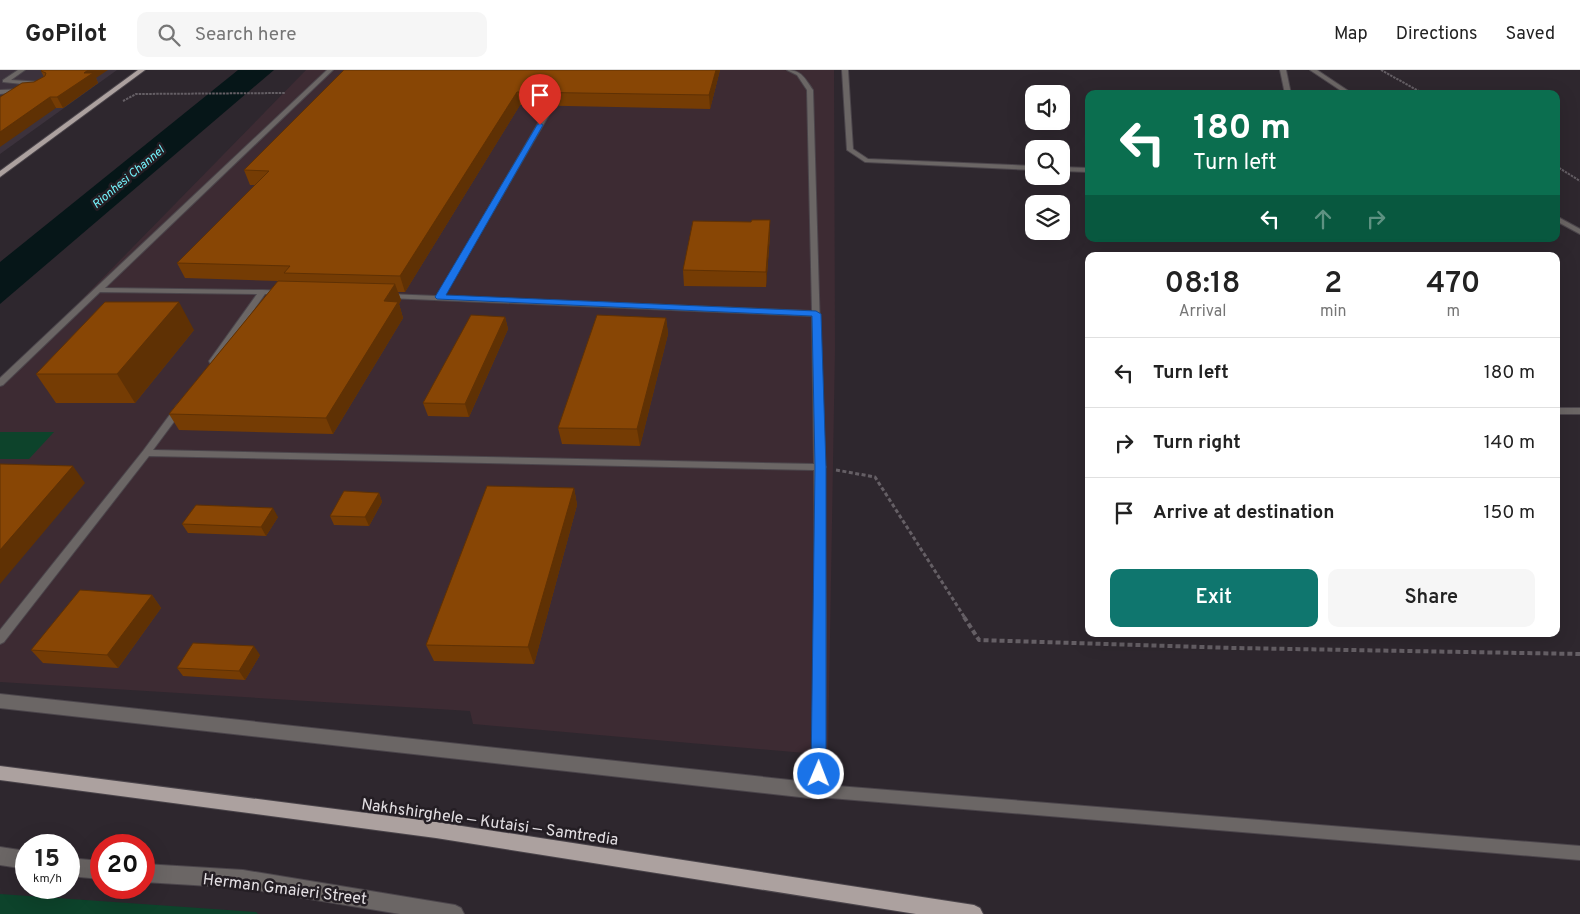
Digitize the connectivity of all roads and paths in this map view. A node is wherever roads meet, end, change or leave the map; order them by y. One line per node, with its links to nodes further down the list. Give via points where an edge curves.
1 (22, 70): 9 (lane)
2 (142, 70): 16 (main road)
3 (330, 70): 26 (lane)
4 (790, 70): 31 (lane, via 799,74 810,90)
5 (845, 70): 18 (lane, via 850,150 867,161)
6 (1283, 70): 11 (lane)
7 (1313, 70): 12 (lane)
8 (1381, 70): 13 (path)
9 (6, 81): 10 (lane); 14 (lane, via 47,85 39,89)
10 (0, 84)
11 (1287, 90)
12 (1344, 90)
13 (1417, 90)
14 (0, 92)
15 (279, 93): 16 (path, via 136,94 126,101)
16 (99, 102): 22 (main road)
17 (550, 108): 30 (lane)
18 (1025, 168)
19 (1560, 168): 23 (path)
20 (1070, 169): 21 (lane)
21 (1085, 170)
22 (0, 175)
23 (1580, 180)
24 (1560, 220): 25 (lane)
25 (1580, 232)
26 (99, 290): 27 (lane); 33 (lane)
27 (263, 292): 28 (lane); 32 (lane)
28 (292, 293)
29 (381, 296): 30 (lane)
30 (440, 297): 31 (lane)
31 (816, 314): 38 (lane)
32 (204, 373)
33 (0, 383)
34 (187, 397): 37 (lane)
35 (1560, 411): 36 (lane)
36 (1580, 411)
37 (146, 454): 38 (lane); 39 (lane)
38 (821, 467): 40 (path, via 875,477 979,640); 43 (lane)
39 (0, 639)
40 (1580, 654)
41 (0, 701): 43 (street)
42 (0, 774): 50 (main road, Nakhshirghele — Kutaisi — Samtredia, via 436,830)
43 (818, 791): 44 (lane)
44 (1580, 853)
45 (0, 856): 46 (street)
46 (15, 858)
47 (155, 874): 48 (street, Herman Gmaieri Street, via 243,879)
48 (396, 908): 49 (street, Herman Gmaieri Street)
49 (455, 914)
50 (974, 914)

